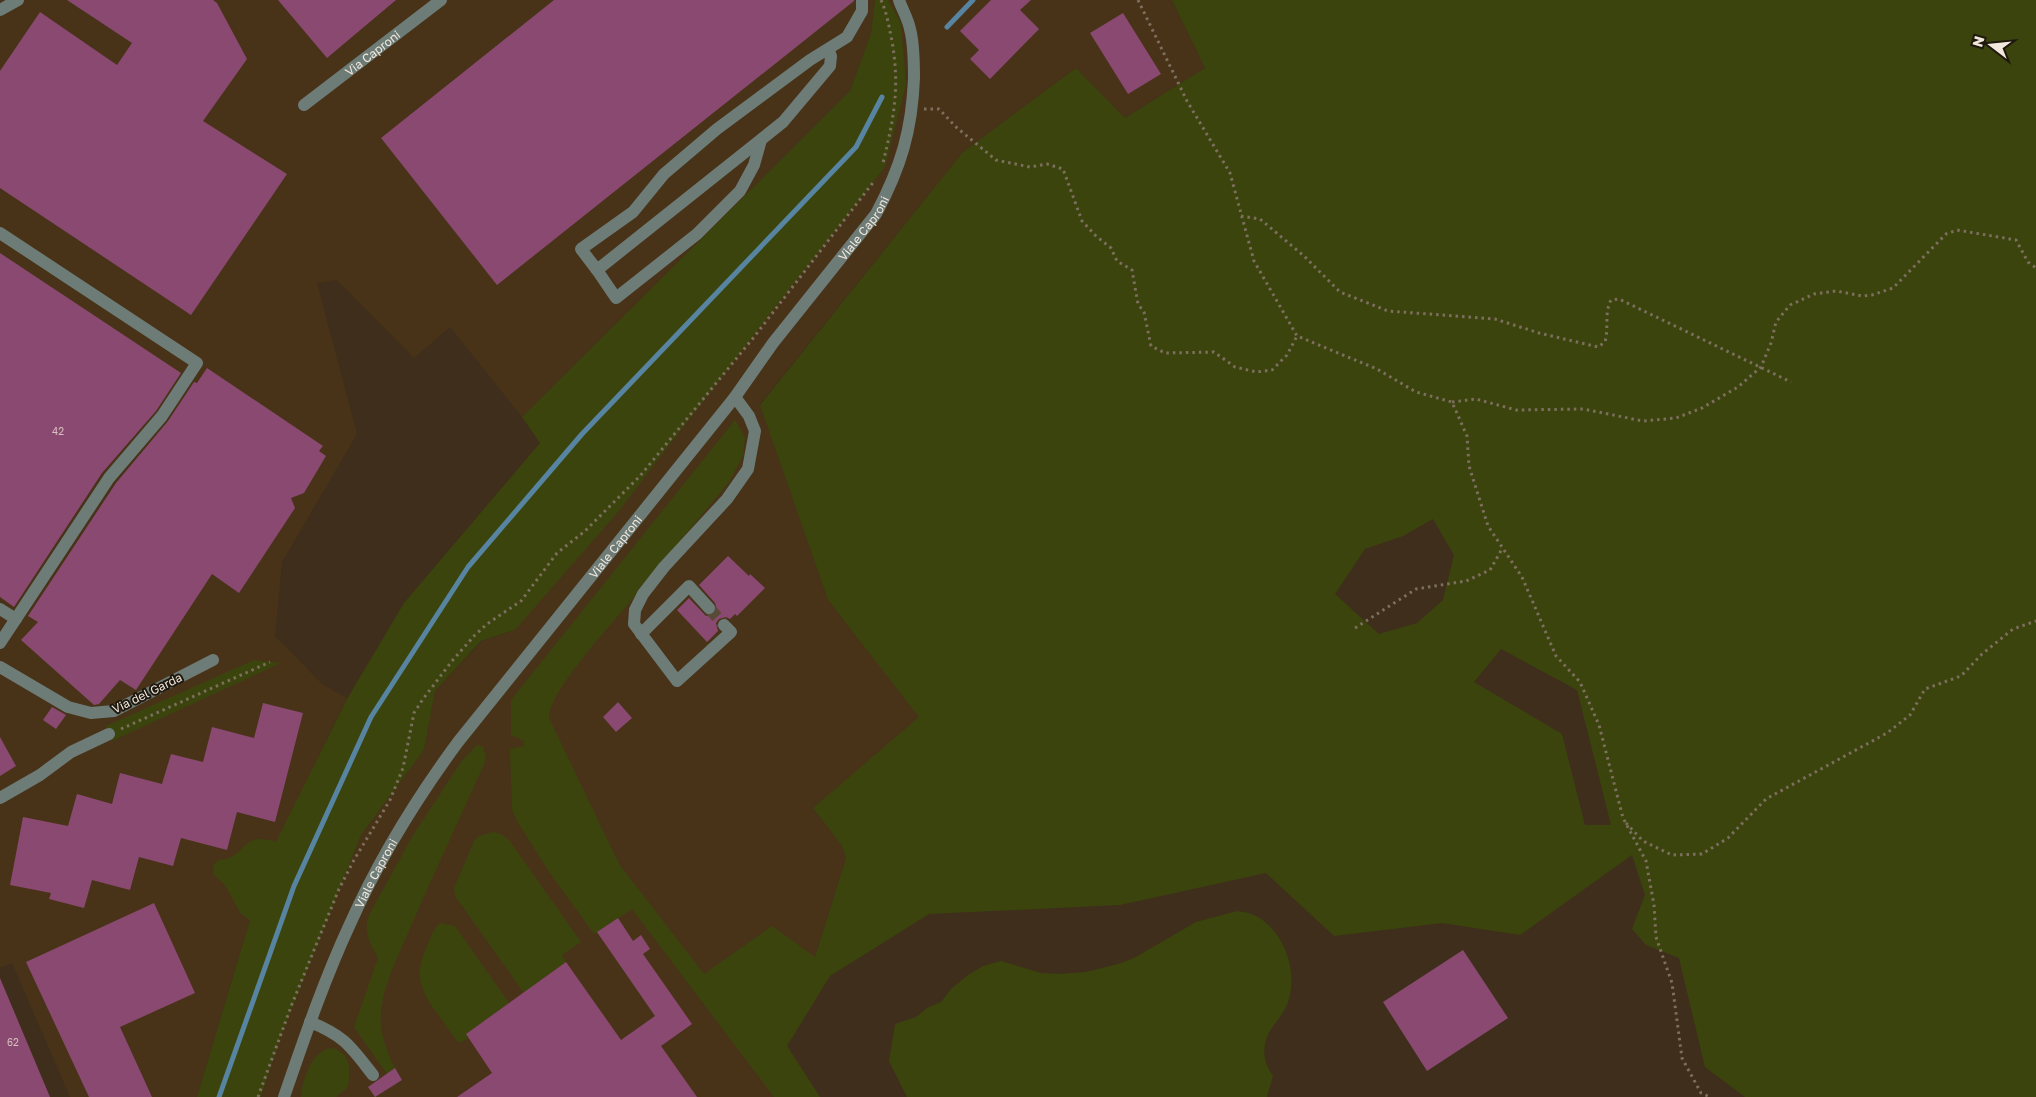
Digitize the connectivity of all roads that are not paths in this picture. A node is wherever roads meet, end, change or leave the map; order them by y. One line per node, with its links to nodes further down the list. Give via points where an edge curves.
1 (18, 0): 5 (street)
2 (441, 0): 7 (street, Via Caproni)
3 (862, 0): 6 (street, via 862,11 847,37)
4 (899, 0): 11 (street, Viale Caproni, via 910,28 914,63 913,108 907,140 886,196 876,214 773,343)
5 (0, 10)
6 (828, 49): 8 (street, via 830,66 783,122); 10 (street, via 717,129 664,174 633,212 581,249)
7 (304, 105)
8 (761, 140): 10 (street); 10 (street, via 754,165 740,191 697,234 616,298)
9 (0, 232): 14 (street, via 197,363 162,416 109,478)
10 (597, 270)
11 (735, 397): 16 (street, via 755,431 748,469 728,499 676,552 643,594 635,610 634,624); 22 (street, Viale Caproni, via 433,776 370,883)
12 (709, 608): 16 (street, via 689,586)
13 (0, 609): 14 (street)
14 (16, 620): 17 (street)
15 (724, 625): 16 (street, via 731,632 677,681)
16 (641, 634)
17 (0, 643)
18 (213, 660): 19 (street, Via del Garda, via 114,711 91,713 68,708)
19 (0, 667)
20 (109, 734): 21 (street, via 71,752)
21 (0, 798)
22 (310, 1022): 23 (street, via 330,1030 346,1042); 24 (street, Viale Caproni)
23 (373, 1075)
24 (284, 1097)

